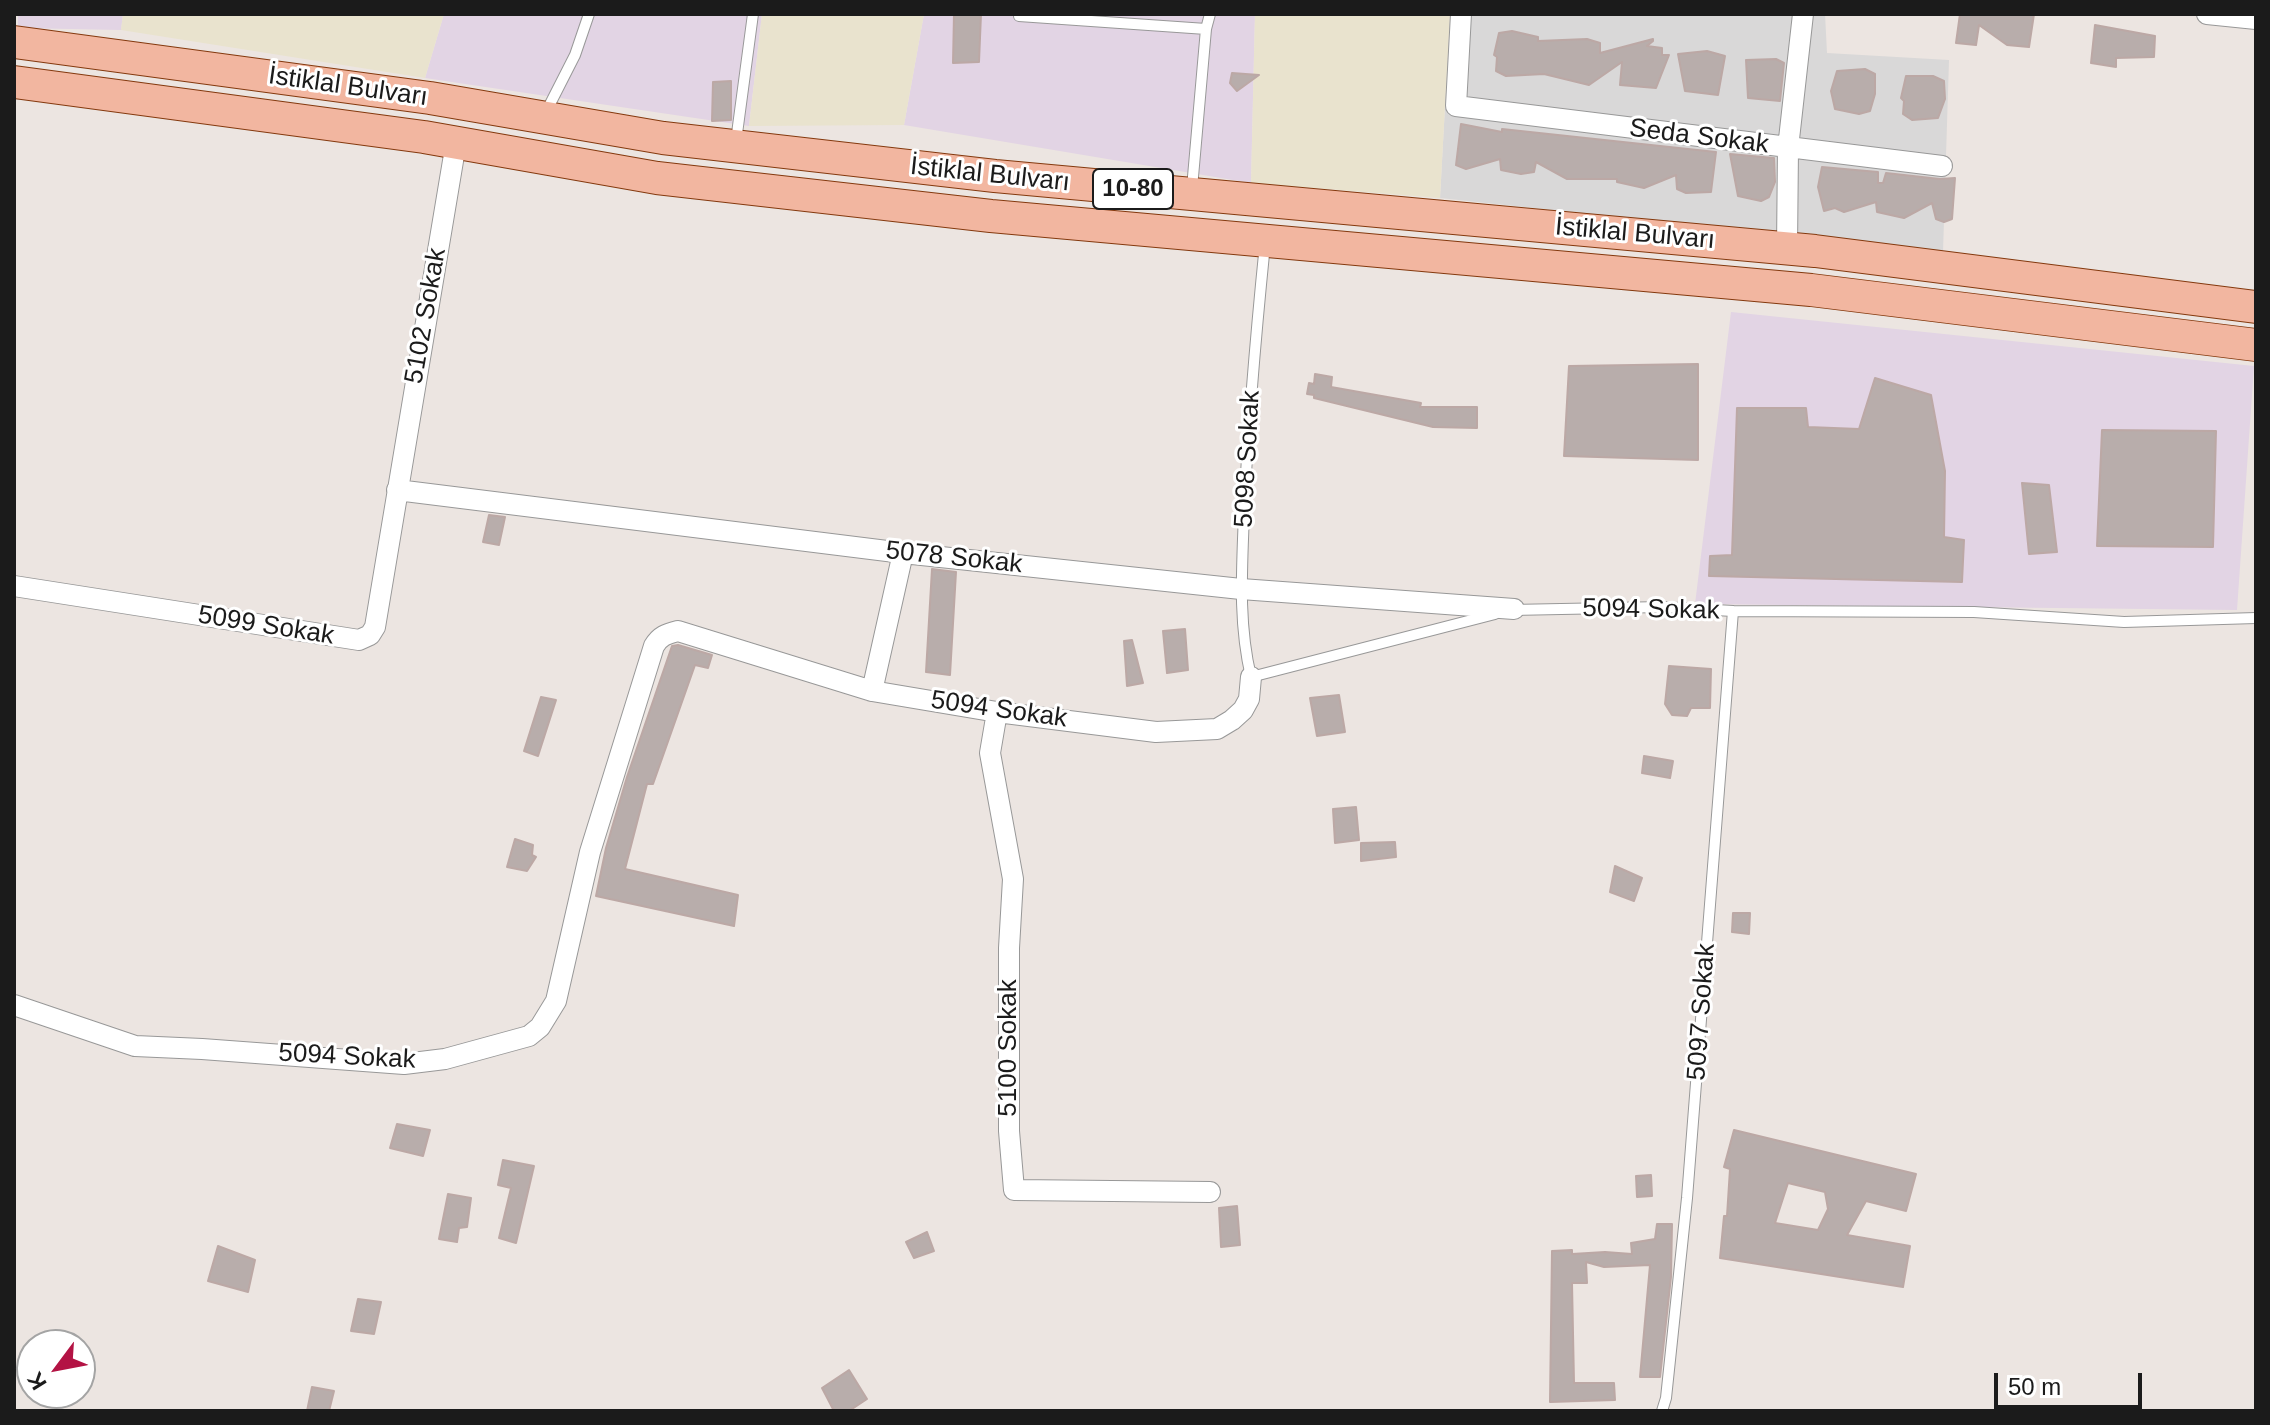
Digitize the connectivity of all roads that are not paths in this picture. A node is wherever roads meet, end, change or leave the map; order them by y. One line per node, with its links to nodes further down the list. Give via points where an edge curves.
1 (589, 14): 12 (lane)
2 (753, 14): 14 (lane)
3 (1019, 14): 9 (lane)
4 (1210, 14): 9 (lane)
5 (1461, 14): 15 (street, Seda Sokak, via 1456,106)
6 (1803, 14): 15 (street)
7 (2207, 14): 8 (street)
8 (2256, 19)
9 (1206, 29): 17 (lane)
10 (14, 42): 12 (main road, İstiklal Bulvarı / 10-80)
11 (14, 82): 13 (main road, İstiklal Bulvarı / 10-80)
12 (544, 117): 14 (main road, İstiklal Bulvarı / 10-80)
13 (456, 143): 18 (main road, İstiklal Bulvarı / 10-80, via 657,178); 22 (street, 5102 Sokak)
14 (735, 147): 17 (main road, İstiklal Bulvarı / 10-80)
15 (1788, 148): 16 (street, Seda Sokak); 19 (street)
16 (1942, 166)
17 (1191, 194): 19 (main road, İstiklal Bulvarı / 10-80)
18 (1266, 241): 21 (main road, İstiklal Bulvarı / 10-80, via 1811,290); 25 (lane, 5098 Sokak, via 1246,454)
19 (1787, 248): 20 (main road, İstiklal Bulvarı / 10-80)
20 (2256, 307)
21 (2256, 345)
22 (397, 490): 23 (street, 5078 Sokak); 24 (street, 5099 Sokak, via 375,627 359,640)
23 (903, 553): 25 (street, 5078 Sokak); 30 (street)
24 (14, 586)
25 (1241, 589): 26 (street, 5078 Sokak); 29 (lane, 5098 Sokak)
26 (1514, 609): 27 (lane, 5094 Sokak); 29 (lane, 5094 Sokak)
27 (1733, 611): 28 (lane, 5094 Sokak, via 1974,612 2124,622); 34 (lane, 5097 Sokak, via 1687,1198)
28 (2256, 618)
29 (1251, 677): 31 (street, 5094 Sokak, via 1243,710 1217,729 1156,732)
30 (872, 691): 31 (street, 5094 Sokak); 32 (street, 5094 Sokak, via 678,631 660,637 590,852 556,1001 540,1027 513,1042 404,1064 135,1046)
31 (997, 712): 33 (street, 5100 Sokak, via 990,753 1013,879 1009,1131 1014,1190)
32 (14, 1005)
33 (1210, 1192)
34 (1662, 1411)

